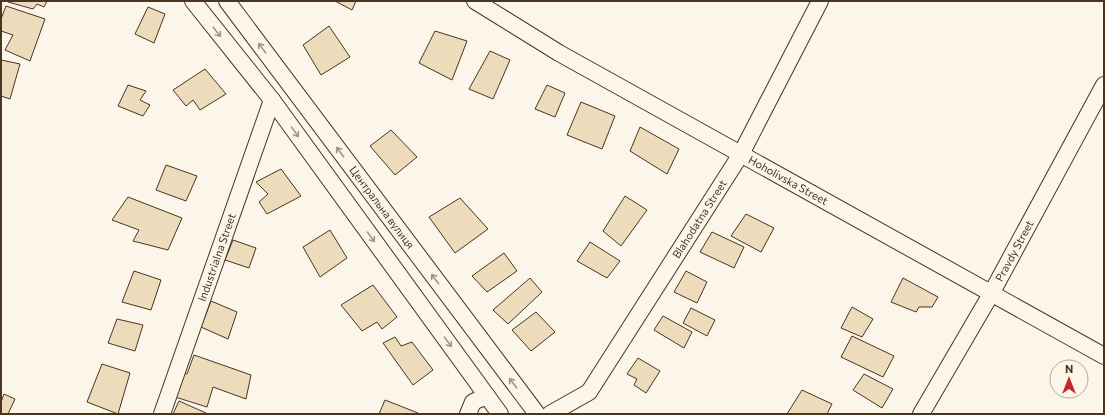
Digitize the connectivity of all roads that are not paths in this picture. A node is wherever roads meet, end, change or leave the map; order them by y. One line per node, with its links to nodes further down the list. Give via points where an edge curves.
1 (193, 1): 6 (street, one-way to 6)
2 (227, 1): 14 (street, Центральна вулиця, one-way to 2)
3 (475, 1): 7 (street, Hoholivska Street, via 559,53)
4 (820, 1): 7 (street, Blahodatna Street)
5 (1104, 84): 8 (street, Pravdy Street)
6 (272, 100): 10 (street, one-way to 10); 11 (street, Industrialna Street)
7 (741, 154): 8 (street, Hoholivska Street); 15 (street, Blahodatna Street, via 589,392)
8 (992, 294): 9 (street, Hoholivska Street); 16 (street, Pravdy Street)
9 (1104, 356)
10 (487, 396): 12 (street, via 473,402); 13 (street)
11 (162, 414)
12 (468, 414)
13 (500, 414)
14 (537, 414)
15 (550, 414)
16 (921, 414)

